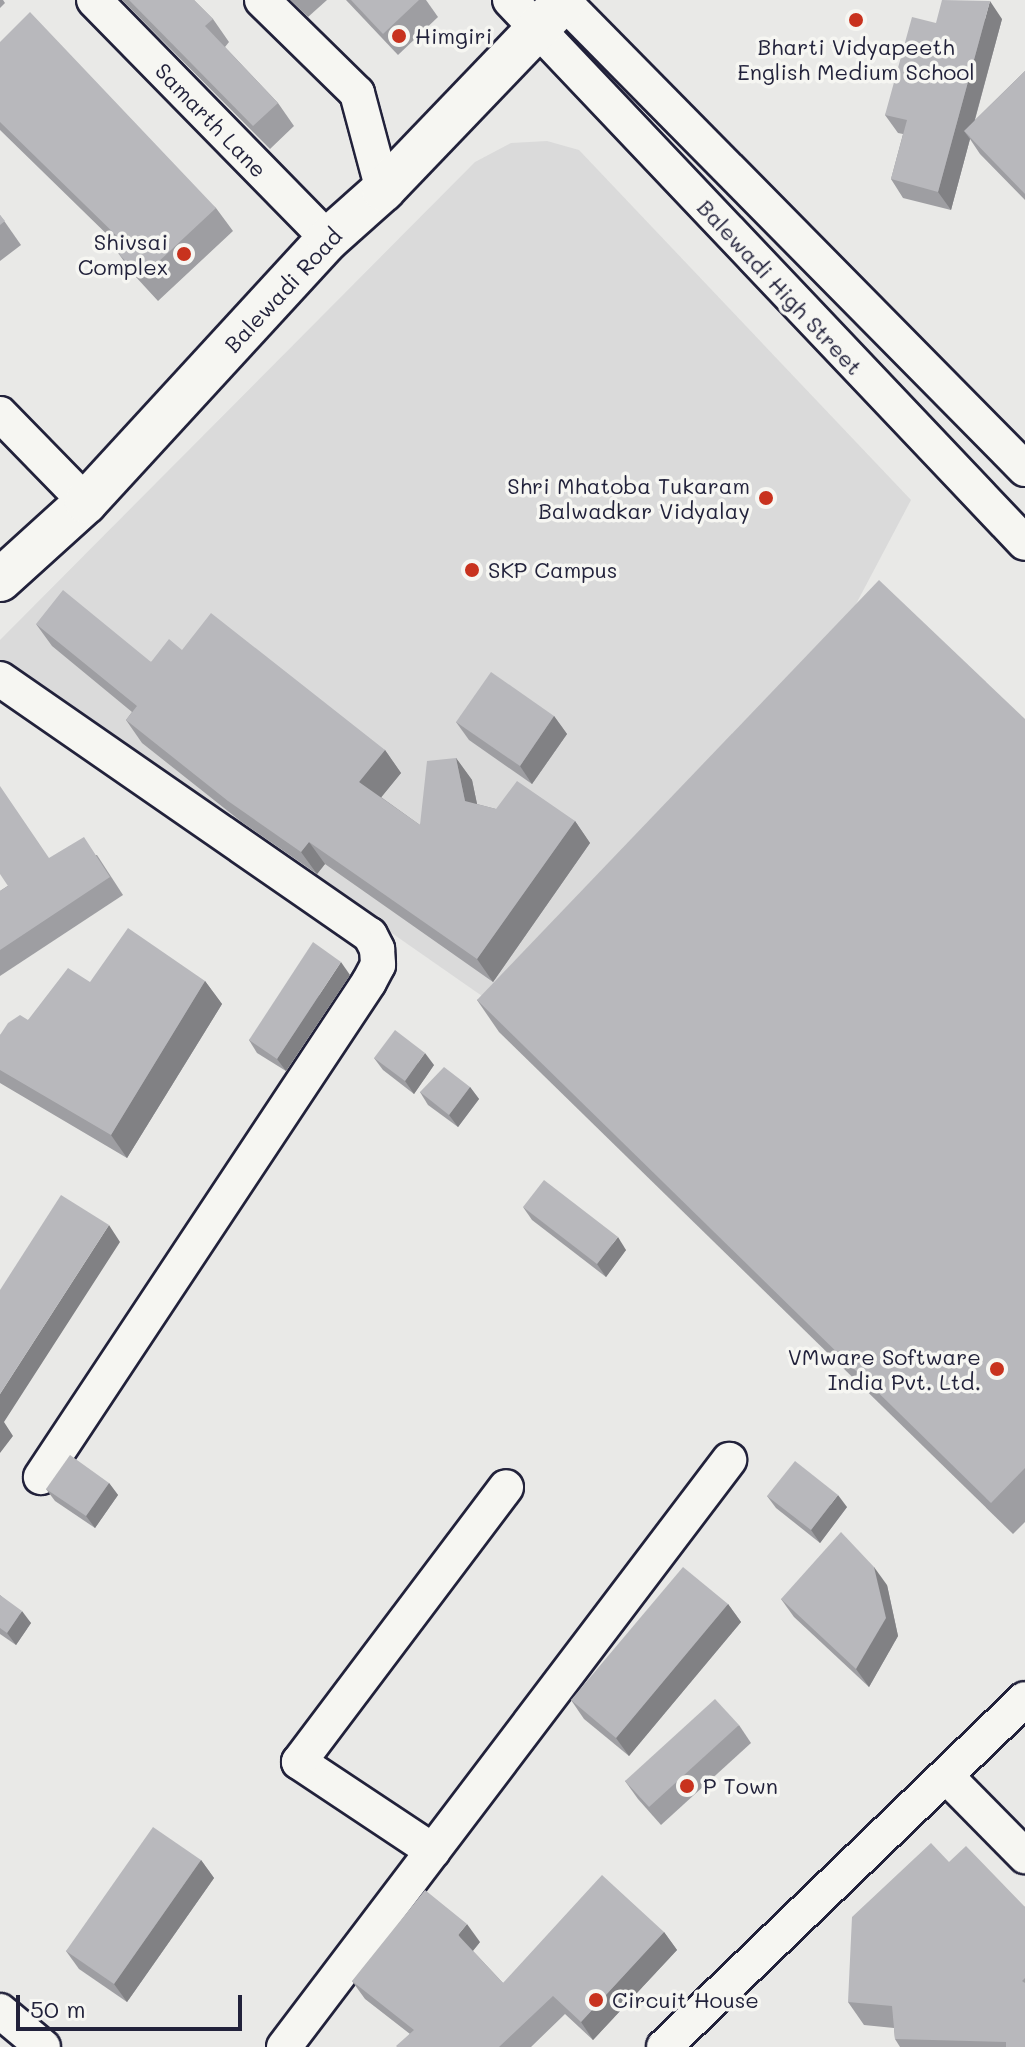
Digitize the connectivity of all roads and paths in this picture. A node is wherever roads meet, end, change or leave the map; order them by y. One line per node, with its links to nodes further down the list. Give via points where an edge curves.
1 (94, 0): 5 (street, Samarth Lane)
2 (262, 0): 4 (street, via 357,93)
3 (547, 6): 4 (main road, Balewadi Road); 7 (street, Balewadi High Street); 9 (street, Balewadi High Street)
4 (383, 190): 5 (main road, Balewadi Road)
5 (328, 239): 8 (main road, Balewadi Road)
6 (0, 414): 8 (street)
7 (1025, 469)
8 (86, 502): 10 (main road, Balewadi Road)
9 (1025, 543)
10 (0, 580)
11 (0, 679): 13 (street, via 370,935 378,965)
12 (729, 1460): 17 (street)
13 (41, 1477)
14 (506, 1487): 17 (street, via 299,1762)
15 (1025, 1699): 16 (street)
16 (948, 1778): 18 (street); 22 (street)
17 (433, 1851): 21 (street)
18 (1025, 1856)
19 (0, 2011): 20 (street)
20 (33, 2043)
21 (284, 2047)
22 (664, 2047)

